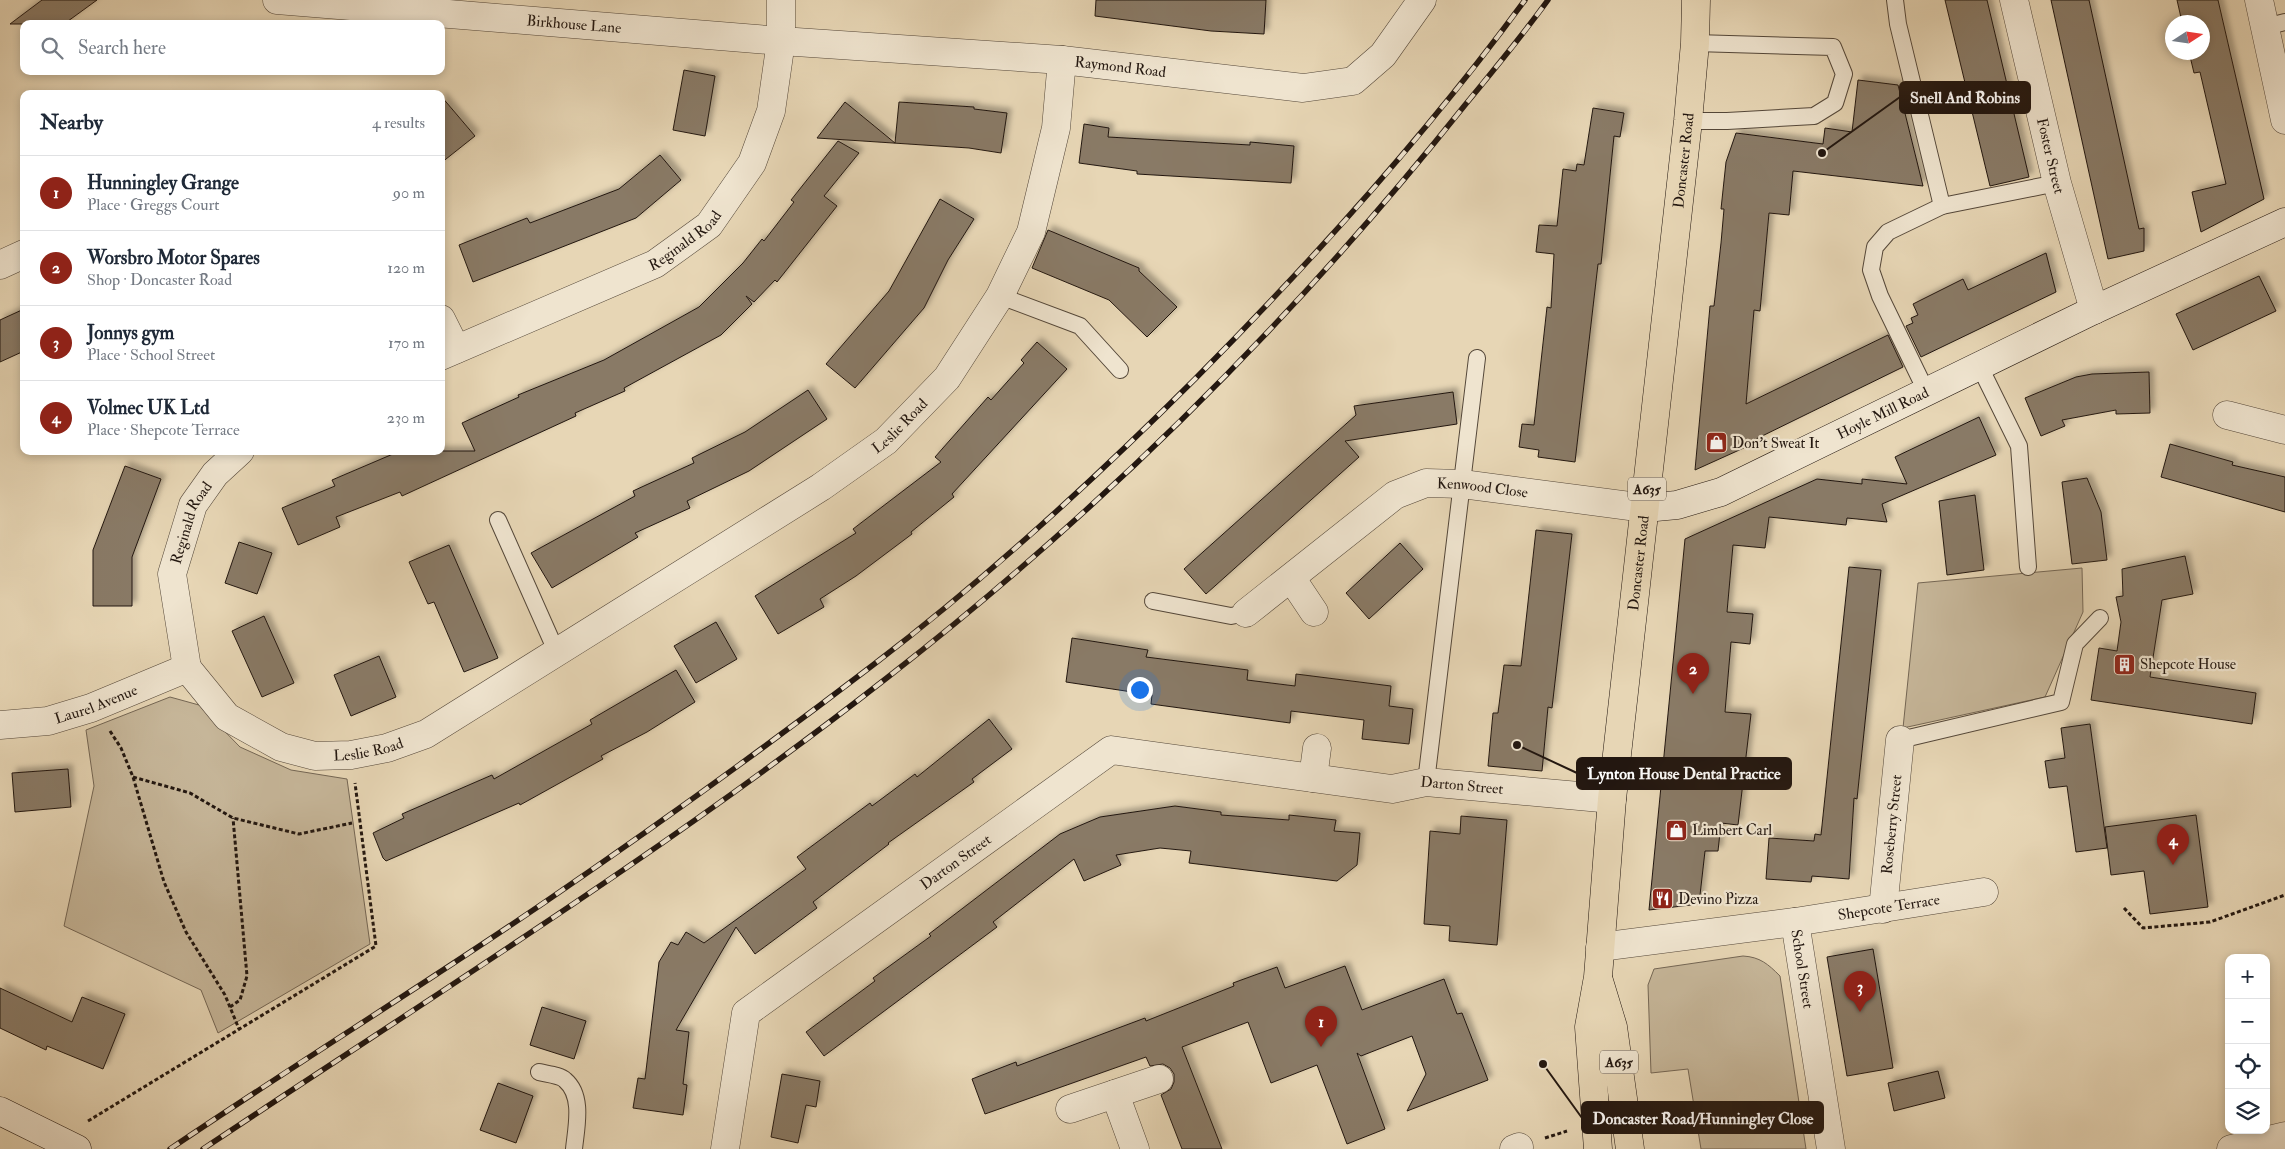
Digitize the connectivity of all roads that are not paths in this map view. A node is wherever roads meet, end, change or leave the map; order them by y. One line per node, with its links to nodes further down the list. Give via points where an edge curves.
1 (277, 0): 9 (street, Birkhouse Lane)
2 (781, 0): 9 (street, Reginald Road)
3 (1422, 0): 11 (street, Raymond Road, via 1382,55 1353,81 1302,88)
4 (1696, 0): 10 (highway, Doncaster Road / A635)
5 (1896, 0): 15 (lane, via 1898,24)
6 (2014, 0): 14 (street, Foster Street)
7 (2259, 0): 8 (street)
8 (2275, 25): 12 (street)
9 (781, 41): 11 (street, Raymond Road); 22 (street, Reginald Road, via 771,111 752,163 709,226 655,264)
10 (1695, 43): 13 (highway, Doncaster Road / A635); 13 (lane, via 1833,47 1844,74 1835,102 1814,116)
11 (1062, 60): 19 (street, Leslie Road, via 1056,128 1031,232)
12 (2285, 120)
13 (1688, 121): 31 (highway, Doncaster Road / A635)
14 (2057, 183): 15 (lane); 20 (street, Foster Street)
15 (1942, 206): 26 (lane, via 1888,232 1874,246 1871,270 1880,296)
16 (2285, 222): 20 (street, Hoyle Mill Road)
17 (20, 256): 18 (street)
18 (0, 265)
19 (1000, 296): 25 (lane, via 1080,326); 39 (street, Leslie Road, via 947,378 886,441 821,488)
20 (2094, 310): 24 (street, Hoyle Mill Road)
21 (445, 338): 22 (street)
22 (448, 353)
23 (1477, 358): 30 (lane)
24 (1980, 367): 26 (street, Hoyle Mill Road); 33 (lane, via 2019,446)
25 (1120, 370)
26 (1928, 393): 31 (street, Hoyle Mill Road, via 1721,492 1677,505)
27 (2227, 414): 28 (street)
28 (2285, 430)
29 (236, 455): 40 (street, Reginald Road, via 215,474 193,505 172,574)
30 (1462, 484): 31 (street, Kenwood Close); 34 (street, Kenwood Close, via 1426,483 1395,495); 45 (lane)
31 (1644, 508): 46 (highway, Doncaster Road / A635)
32 (498, 520): 39 (lane)
33 (2028, 567)
34 (1292, 579): 36 (street); 37 (street, Kenwood Close)
35 (1153, 601): 37 (lane, via 1231,616)
36 (1314, 612)
37 (1246, 613)
38 (2100, 618): 42 (lane, via 2075,644 2061,702)
39 (557, 653): 40 (street, Leslie Road, via 426,734 387,748 351,755 315,756 281,747 227,716)
40 (186, 668): 41 (street, Laurel Avenue, via 90,708 48,721)
41 (0, 725)
42 (1900, 740): 48 (street, Roseberry Street)
43 (1317, 748): 44 (street)
44 (1313, 778): 45 (street, Darton Street, via 1392,789); 60 (street, Darton Street, via 1110,750 746,1013)
45 (1426, 782): 46 (street, Darton Street)
46 (1612, 799): 50 (highway, Doncaster Road / A635)
47 (1984, 892): 48 (street, Shepcote Terrace)
48 (1883, 909): 49 (street, Shepcote Terrace)
49 (1795, 922): 50 (street, School Street); 64 (street, School Street)
50 (1600, 947): 51 (highway, Doncaster Road / A635)
51 (1598, 977): 62 (highway, Doncaster Road / A635, via 1589,1028); 63 (highway, Doncaster Road / A635, via 1613,1027)
52 (539, 1072): 59 (lane, via 565,1079 574,1092 578,1109)
53 (1159, 1079): 54 (street)
54 (1115, 1094): 55 (street); 61 (street)
55 (1070, 1109)
56 (0, 1111): 58 (street)
57 (2285, 1136): 65 (street)
58 (67, 1144)
59 (574, 1149)
60 (725, 1149)
61 (1135, 1149)
62 (1598, 1149)
63 (1630, 1149)
64 (1831, 1149)
65 (2231, 1149)

